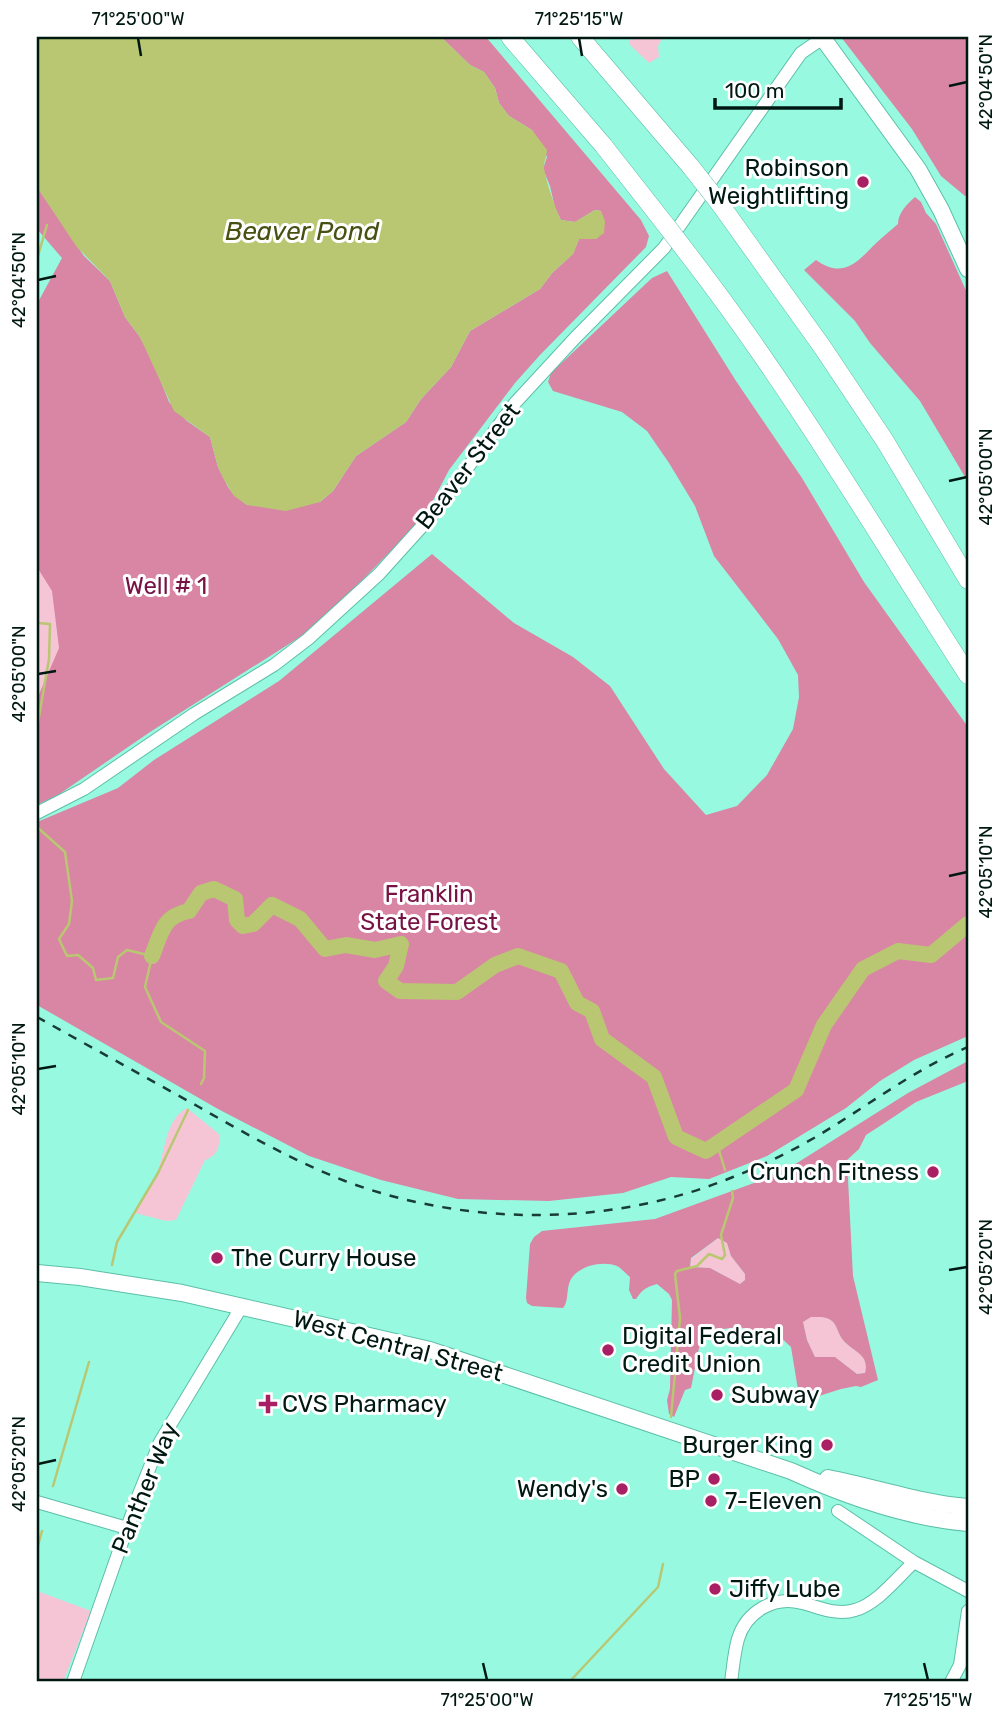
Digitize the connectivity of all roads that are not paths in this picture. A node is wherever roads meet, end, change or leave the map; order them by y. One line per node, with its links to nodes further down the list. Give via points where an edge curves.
1 (510, 37): 6 (highway, bridge, via 603,145 720,295)
2 (580, 37): 5 (highway, bridge, via 720,204 823,348)
3 (822, 37): 4 (main road, via 918,169); 7 (street, Beaver Street, via 796,61 664,248 515,403 435,512 379,574 274,665 84,789)
4 (968, 269)
5 (968, 580)
6 (968, 675)
7 (37, 813)
8 (37, 1273): 9 (main road, West Central Street)
9 (242, 1306): 10 (main road, West Central Street, via 430,1350); 15 (street, Panther Way, via 166,1431)
10 (791, 1471): 12 (main road, West Central Street); 14 (main road, West Central Street, via 904,1511)
11 (37, 1502): 15 (street)
12 (968, 1507)
13 (838, 1511): 16 (street)
14 (968, 1523)
15 (127, 1528): 19 (street, Panther Way)
16 (914, 1562): 17 (street); 20 (street, via 856,1610 831,1611 790,1600 761,1608 741,1632)
17 (968, 1591)
18 (968, 1611): 21 (street, via 960,1665)
19 (73, 1682)
20 (731, 1682)
21 (951, 1682)

